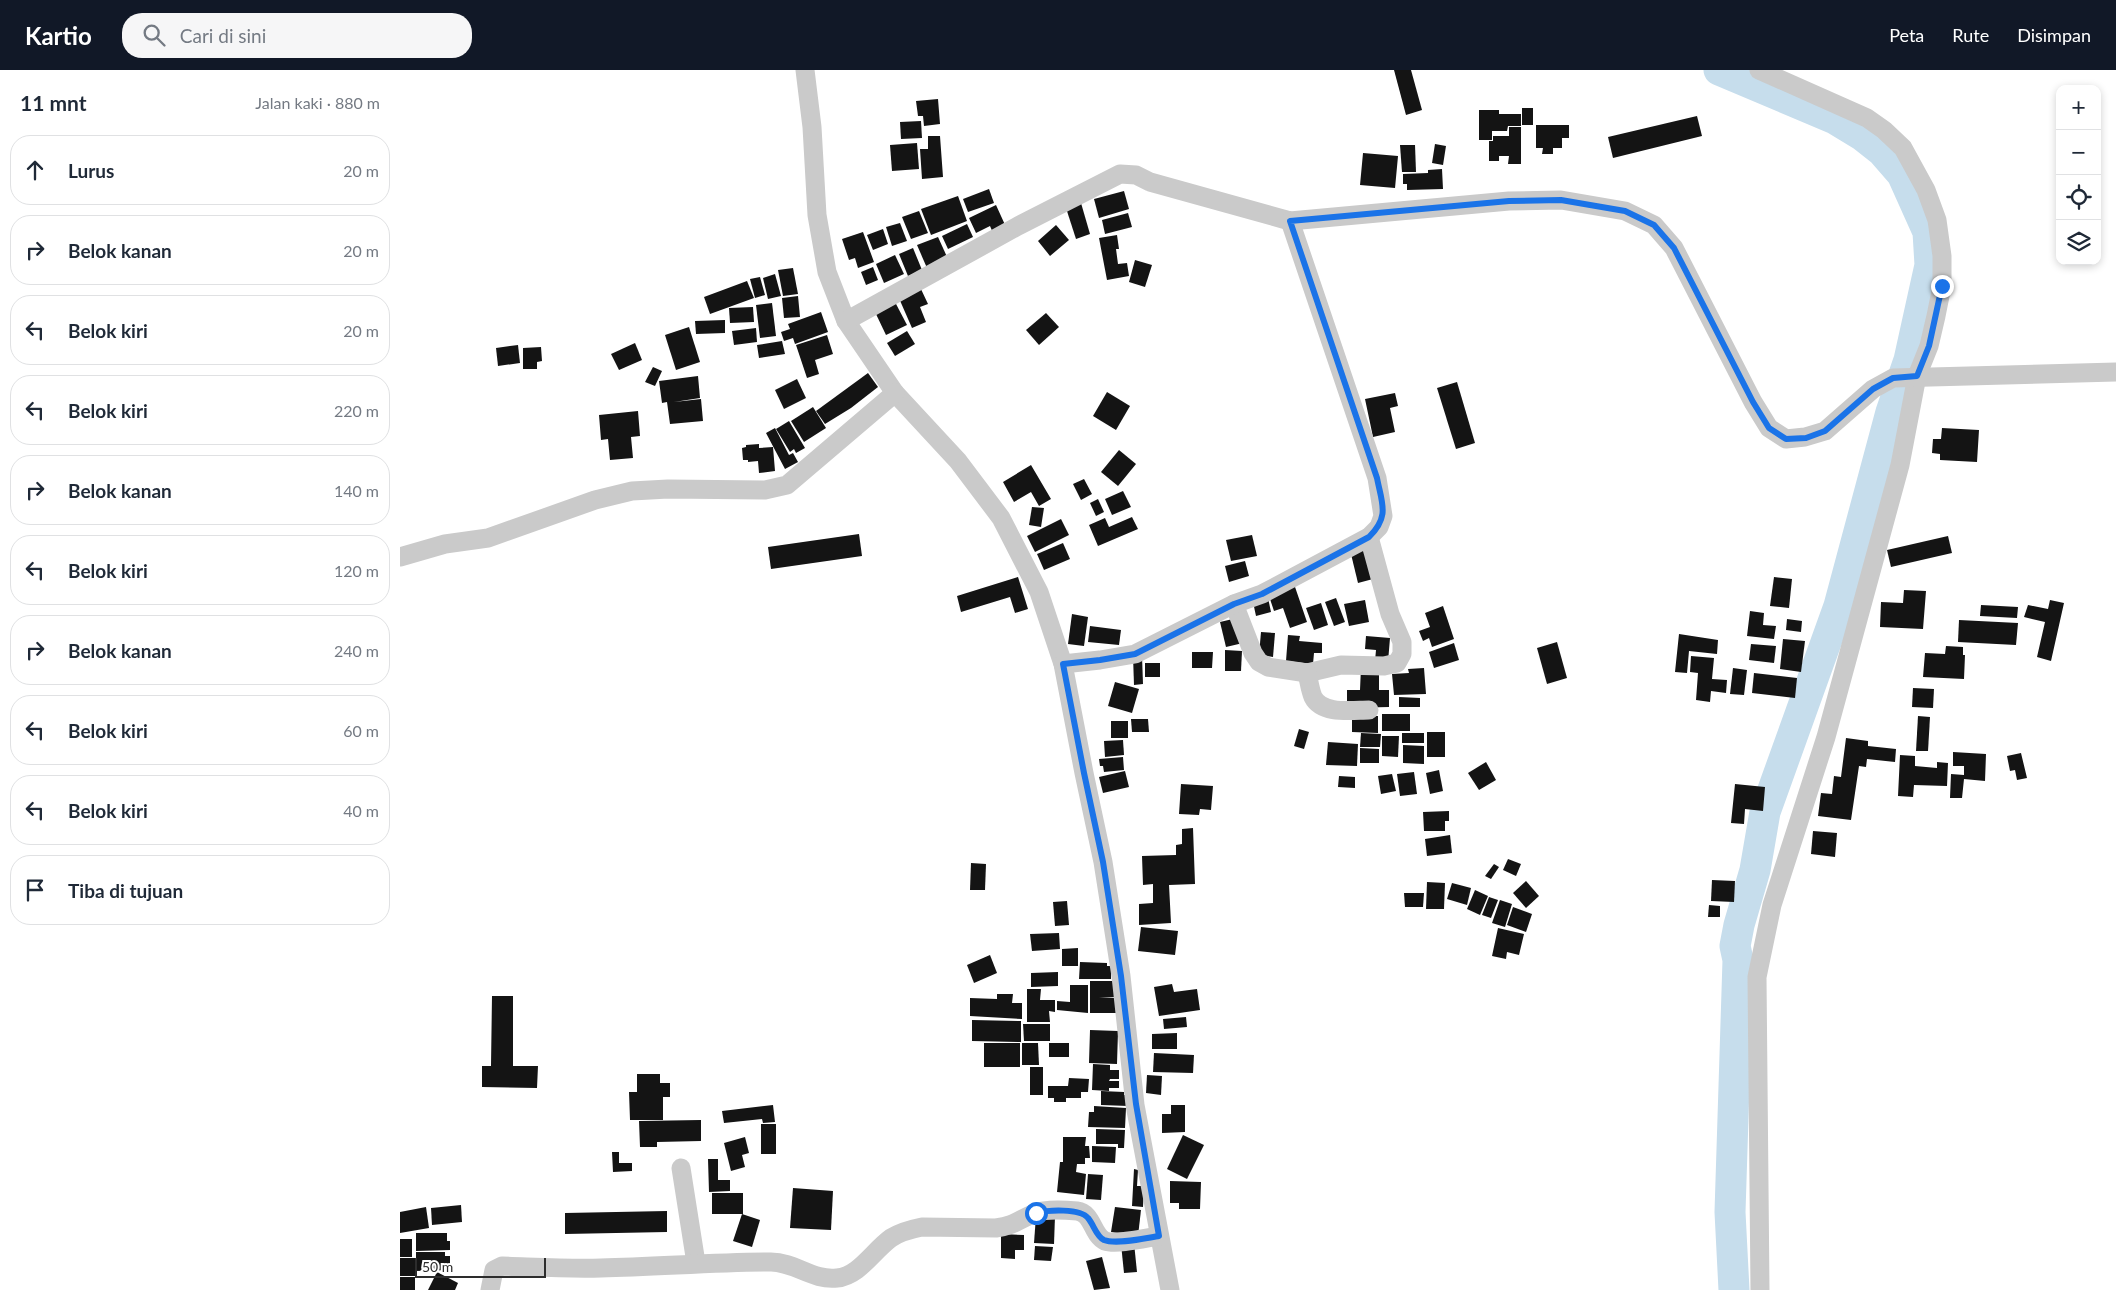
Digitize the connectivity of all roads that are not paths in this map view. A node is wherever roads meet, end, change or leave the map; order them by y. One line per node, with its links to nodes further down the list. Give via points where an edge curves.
1 (805, 70): 4 (street, via 817,215 827,272)
2 (1759, 70): 6 (street, via 1873,122 1903,148 1926,190 1937,220 1942,286 1929,346)
3 (1290, 221): 4 (street, via 1150,182 1136,175 1120,174 1010,230); 6 (street, via 1509,201 1561,200 1625,211 1654,225 1674,248 1753,402 1769,428 1786,439 1806,438 1825,431 1873,389); 8 (street, via 1377,478 1383,516 1379,527)
4 (846, 321): 7 (street)
5 (2116, 372): 6 (street)
6 (1906, 377): 19 (street, via 1900,465 1826,737 1772,905 1757,978)
7 (895, 393): 9 (street, via 788,486 765,490 632,492 595,500 488,538 445,544); 11 (street, via 958,461 1000,518 1039,592)
8 (1369, 537): 10 (street, via 1262,594); 12 (street, via 1390,614 1402,642 1402,654 1397,663 1384,666 1341,665)
9 (400, 557)
10 (1234, 604): 11 (street, via 1135,654); 12 (street, via 1259,662 1281,670)
11 (1063, 664): 15 (street, via 1103,862 1136,1104)
12 (1307, 673): 13 (street, via 1313,698 1319,704 1330,709)
13 (1369, 710)
14 (681, 1168): 16 (street)
15 (1159, 1236): 16 (street, via 1111,1242 1100,1238 1088,1217 1079,1211 1046,1210 1014,1225 996,1228 911,1229 889,1239 857,1269 838,1278 817,1276 782,1262); 18 (street)
16 (696, 1263): 17 (street, via 600,1268 502,1266 494,1270)
17 (490, 1290)
18 (1170, 1290)
19 (1760, 1290)

